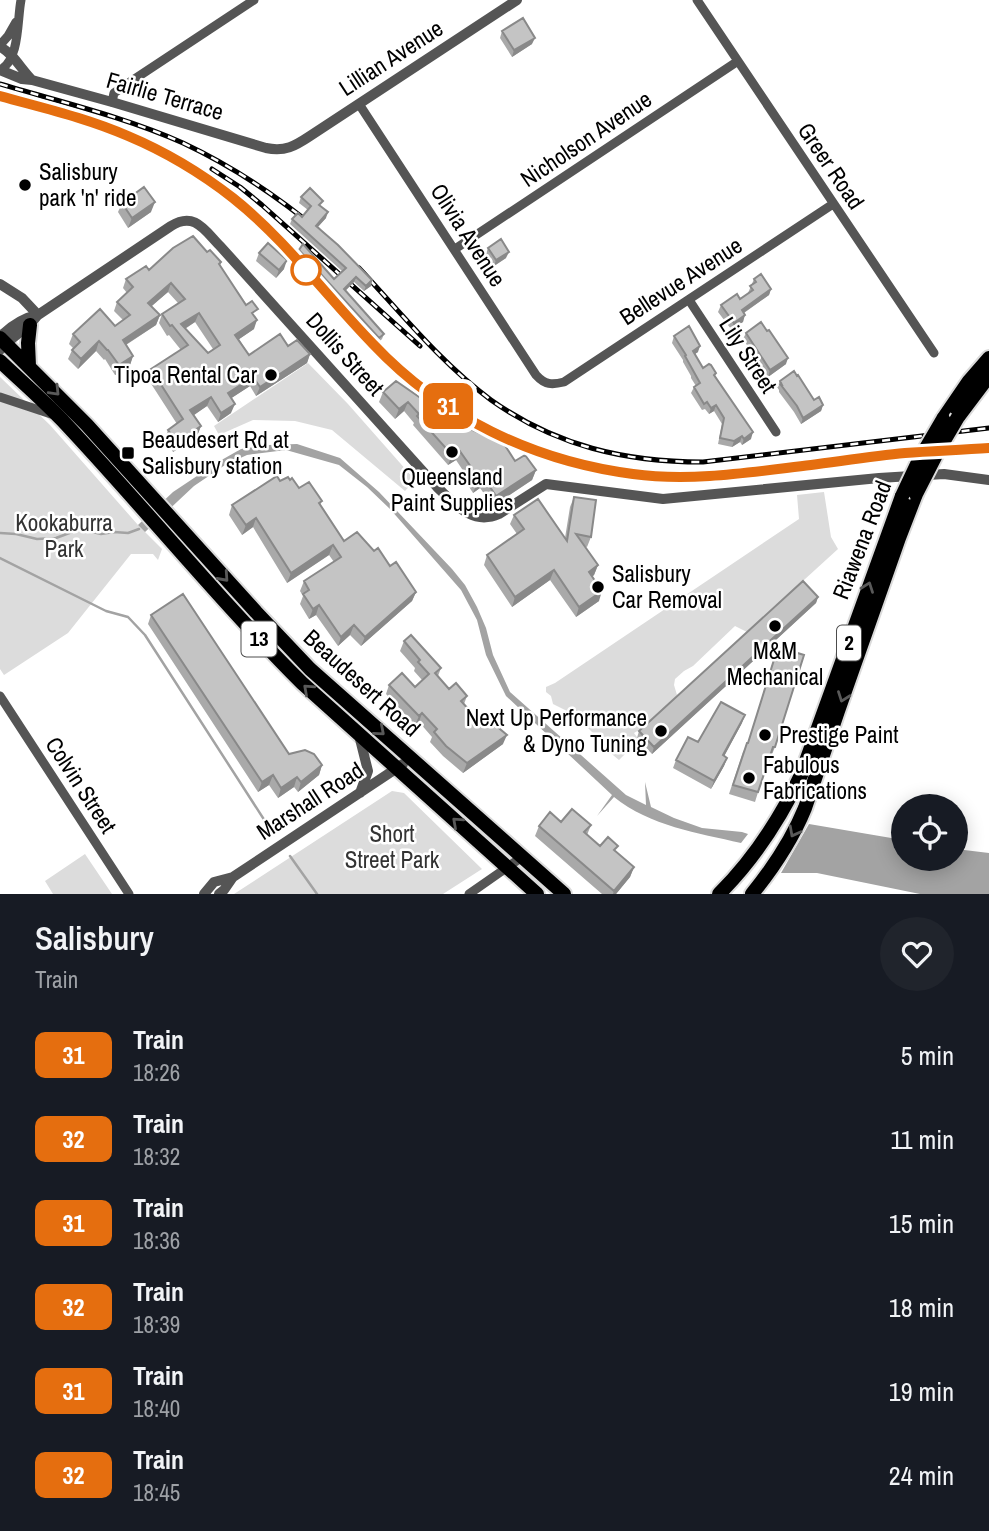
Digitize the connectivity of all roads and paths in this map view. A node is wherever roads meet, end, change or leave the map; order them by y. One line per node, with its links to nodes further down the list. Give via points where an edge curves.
1 (21, 0): 5 (street)
2 (254, 0): 11 (street, via 114,93)
3 (517, 0): 12 (street, Lillian Avenue)
4 (697, 0): 8 (street, Greer Road)
5 (17, 21): 6 (street); 7 (street)
6 (0, 46): 7 (street)
7 (12, 56): 9 (street); 10 (street)
8 (738, 61): 14 (street, Greer Road); 15 (street, Nicholson Avenue)
9 (0, 70): 10 (street, Fairlie Terrace)
10 (32, 80): 11 (street, Fairlie Terrace)
11 (112, 102): 13 (street, Fairlie Terrace, via 267,148)
12 (359, 104): 13 (street, Lillian Avenue); 15 (street, Olivia Avenue)
13 (287, 149)
14 (833, 204): 17 (street, Bellevue Avenue); 20 (street, Greer Road)
15 (455, 249): 25 (street, Olivia Avenue, via 536,374)
16 (0, 284): 18 (street, via 22,298)
17 (689, 300): 25 (street, Bellevue Avenue, via 564,382); 28 (street, Lily Street)
18 (34, 320): 19 (street); 23 (highway, via 27,344); 29 (street, Dollis Street, via 180,220 190,219 221,247 437,487 470,515 492,517 546,484 663,499 944,474)
19 (1, 342): 23 (highway, Beaudesert Road / 13)
20 (933, 353)
21 (989, 358): 30 (highway, Riawena Road / 2, bridge, via 919,460)
22 (0, 361): 27 (highway, Beaudesert Road / 13)
23 (29, 366): 33 (highway, Beaudesert Road / 13, one-way to 33, via 310,668)
24 (989, 376): 30 (highway, Riawena Road / 2, bridge)
25 (548, 384)
26 (0, 397): 27 (street, Beaudesert Road)
27 (59, 417): 32 (highway, Beaudesert Road / 13, one-way to 27, via 265,646)
28 (776, 432)
29 (989, 480)
30 (909, 495): 45 (highway, Riawena Road / 2, one-way to 30, via 786,807); 46 (highway, Riawena Road / 2, one-way to 46, via 899,538 805,808 777,861)
31 (0, 696): 39 (street, Colvin Street)
32 (359, 734): 34 (highway, Beaudesert Road / 13); 35 (street, via 368,771)
33 (411, 758): 34 (street, Marshall Road); 36 (highway, Beaudesert Road / 13)
34 (397, 769): 35 (street, Marshall Road); 37 (highway, Beaudesert Road / 13, one-way to 34)
35 (360, 793): 38 (street, Marshall Road)
36 (522, 858): 37 (street); 44 (highway, Beaudesert Road / 13)
37 (507, 868): 42 (street); 43 (highway, Beaudesert Road / 13)
38 (233, 877): 40 (street, Marshall Road, via 214,882); 41 (street, Marshall Road)
39 (129, 894)
40 (204, 894)
41 (219, 894)
42 (469, 894)
43 (537, 894)
44 (564, 894)
45 (719, 894)
46 (752, 894)

